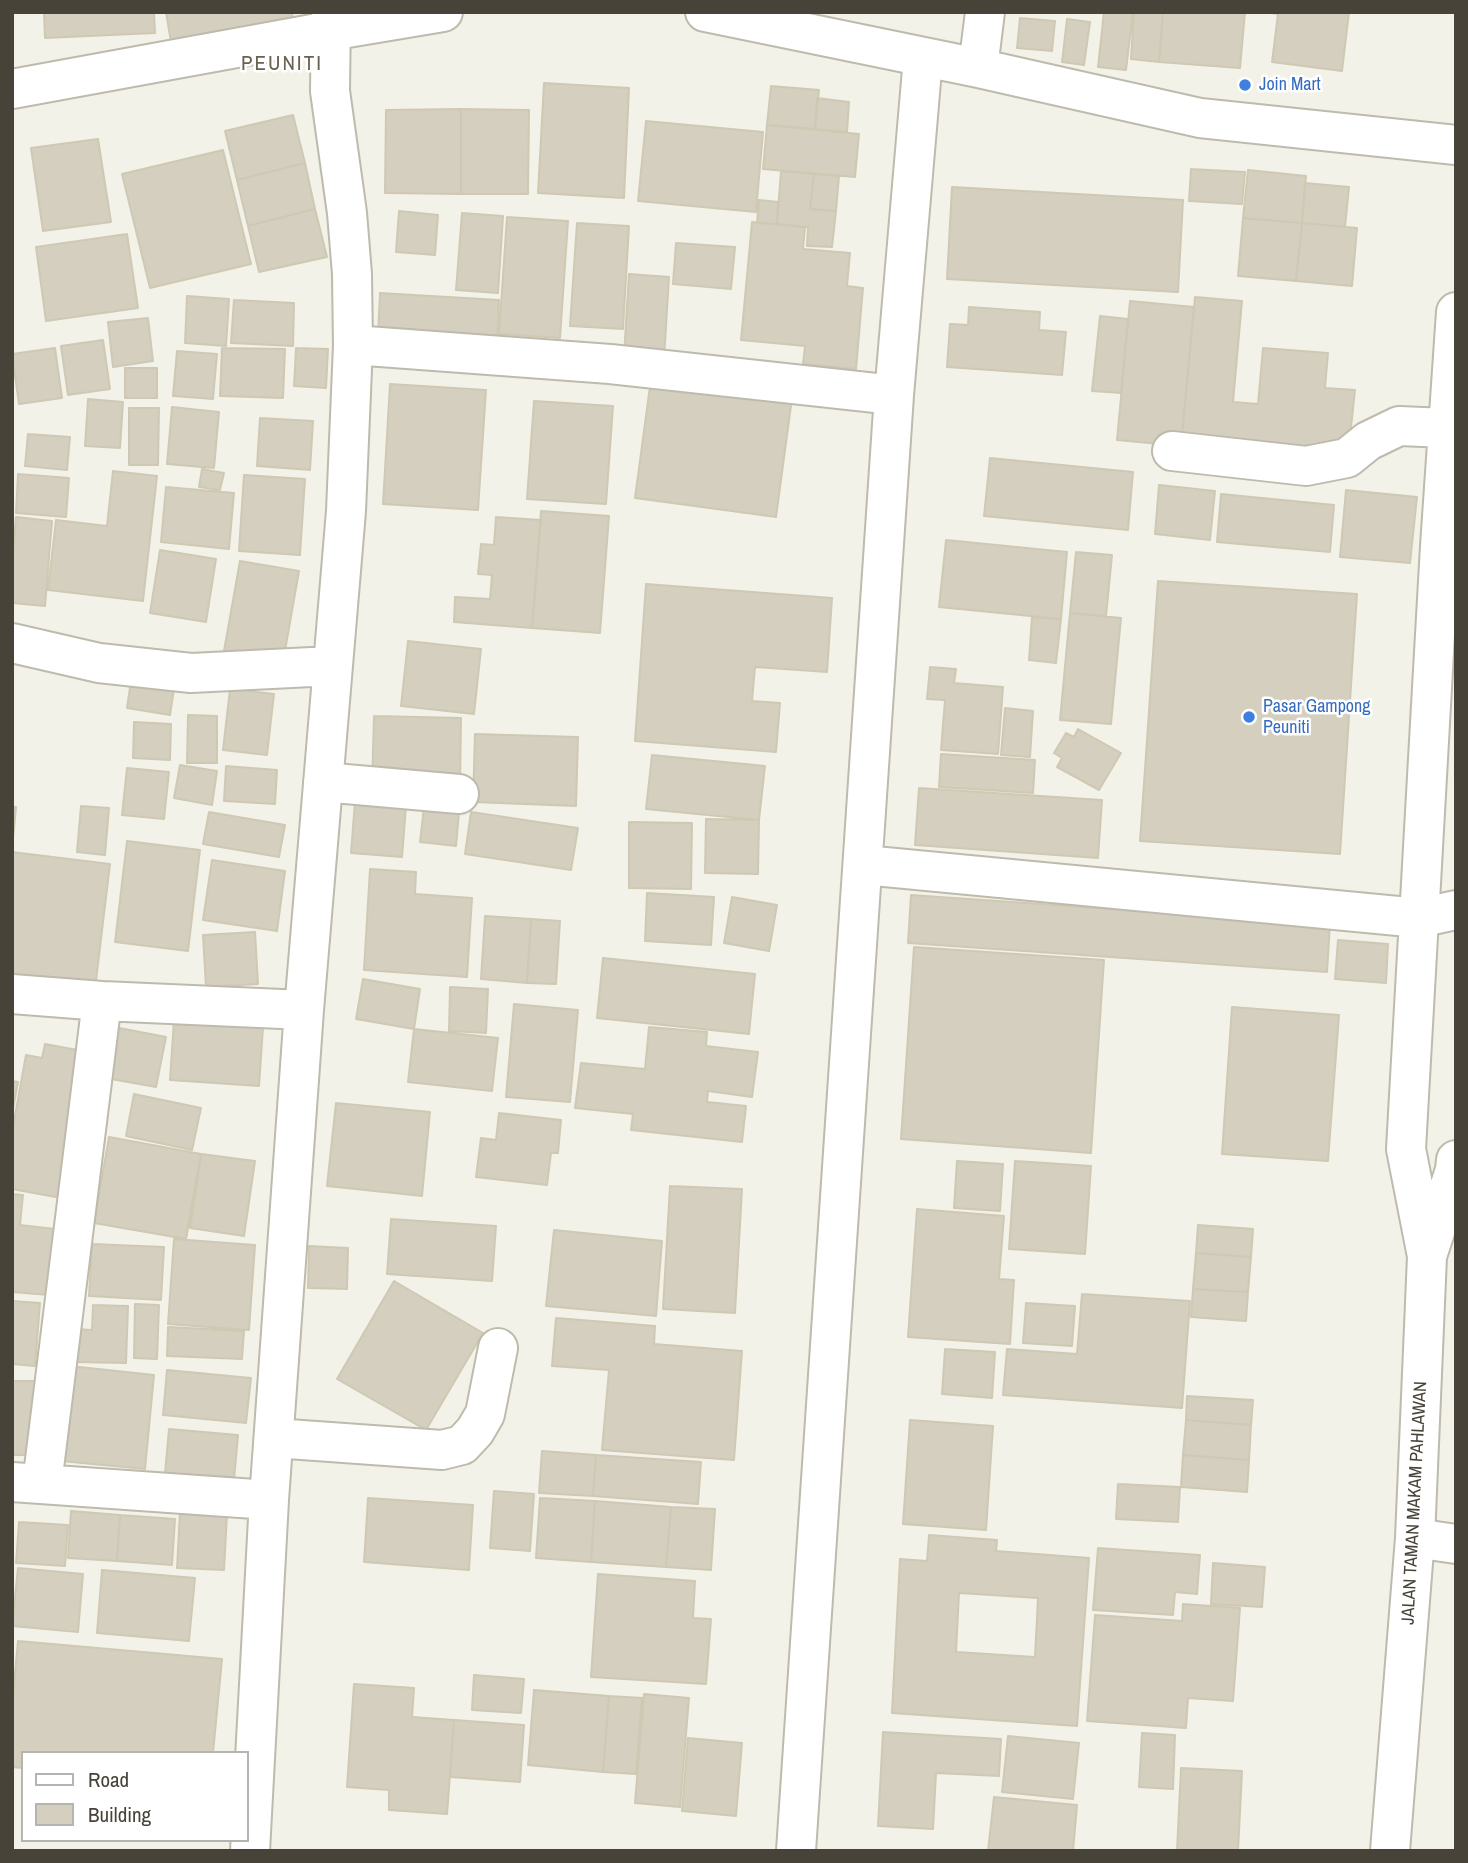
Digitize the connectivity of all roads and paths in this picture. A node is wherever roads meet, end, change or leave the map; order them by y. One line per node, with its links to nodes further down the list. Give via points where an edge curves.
1 (443, 12): 4 (street)
2 (705, 12): 5 (street)
3 (985, 12): 6 (street)
4 (330, 21): 7 (street); 10 (street, via 330,90 347,213)
5 (923, 58): 6 (street); 11 (street)
6 (978, 68): 8 (street, via 1200,118)
7 (12, 89)
8 (1456, 145)
9 (1456, 312): 12 (street)
10 (353, 345): 11 (street, via 610,364); 16 (street, via 346,511)
11 (894, 395): 19 (street)
12 (1447, 428): 13 (street, via 1399,426 1347,458 1306,466); 14 (street)
13 (1172, 451)
14 (1448, 547): 21 (street)
15 (12, 643): 16 (street, via 99,663 191,673)
16 (332, 666): 17 (street)
17 (323, 782): 18 (street); 24 (street)
18 (459, 794)
19 (864, 864): 21 (street); 34 (street)
20 (1456, 910): 21 (street)
21 (1419, 919): 26 (street, via 1406,1149)
22 (12, 994): 23 (street)
23 (102, 1001): 24 (street); 29 (street)
24 (304, 1010): 28 (street)
25 (1456, 1160): 26 (street, JALAN TAMAN MAKAM PAHLAWAN)
26 (1427, 1256): 31 (street, JALAN TAMAN MAKAM PAHLAWAN)
27 (498, 1348): 28 (street, via 485,1414 462,1445 442,1450)
28 (274, 1438): 30 (street)
29 (27, 1483): 30 (street)
30 (269, 1500): 33 (street)
31 (1415, 1538): 32 (street); 35 (street, JALAN TAMAN MAKAM PAHLAWAN)
32 (1456, 1544)
33 (250, 1851)
34 (796, 1851)
35 (1390, 1851)

